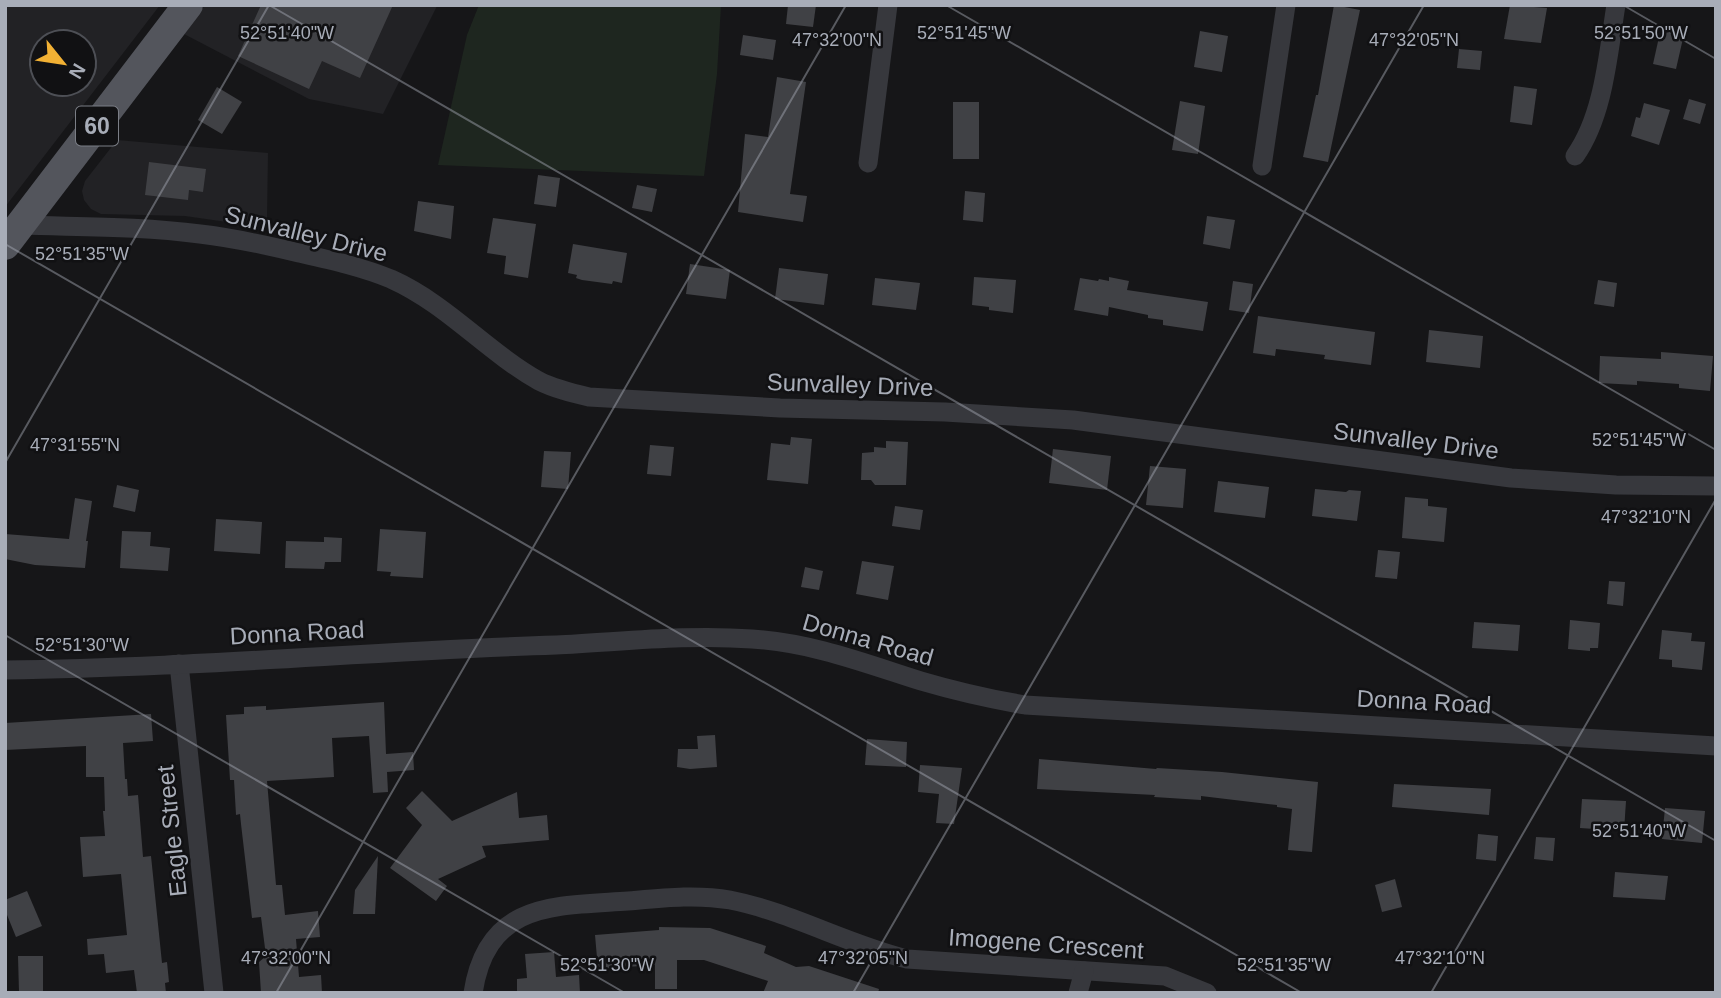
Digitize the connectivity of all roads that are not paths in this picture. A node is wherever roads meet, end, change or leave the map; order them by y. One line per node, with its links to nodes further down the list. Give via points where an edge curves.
1 (188, 5): 8 (main road, 60)
2 (888, 5): 6 (street)
3 (1286, 5): 7 (street)
4 (1616, 5): 5 (street, via 1595,121)
5 (1575, 156)
6 (868, 163)
7 (1262, 166)
8 (13, 235): 9 (street, Sunvalley Drive, via 147,229 199,233 358,268 425,297 541,382 589,397 1073,420 1511,478)
9 (1716, 486)
10 (179, 664): 11 (street, Donna Road); 12 (street, Donna Road, via 750,639 840,654 934,684 1025,705); 14 (street, Eagle Street)
11 (5, 670)
12 (1716, 746)
13 (1084, 971): 15 (street, Imogene Crescent, via 907,959 755,907 693,897 532,911 510,923 490,945); 16 (street); 17 (street, Imogene Crescent, via 1165,976)
14 (214, 993)
15 (473, 993)
16 (1078, 993)
17 (1208, 993)

